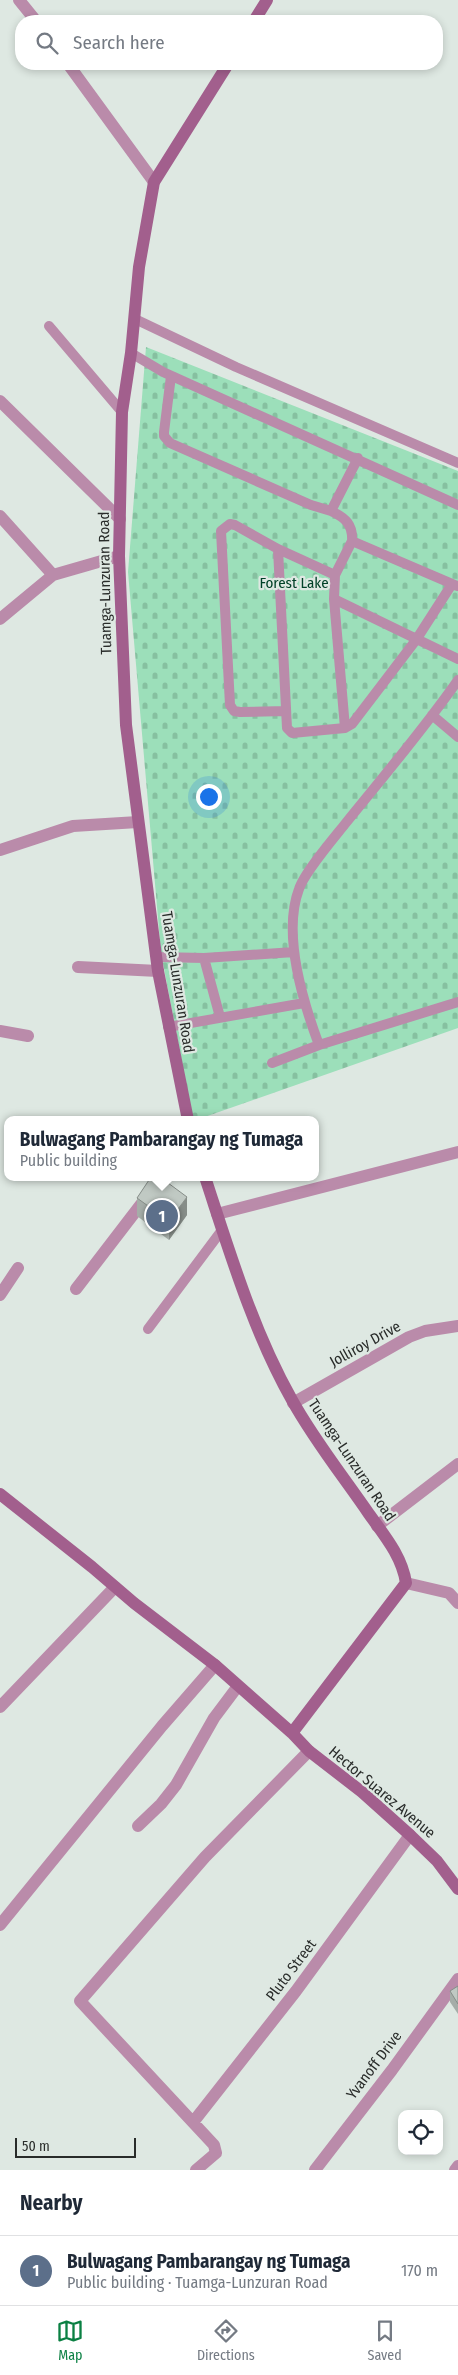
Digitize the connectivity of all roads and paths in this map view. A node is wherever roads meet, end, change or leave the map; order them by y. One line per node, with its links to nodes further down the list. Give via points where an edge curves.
1 (18, 0): 3 (street)
2 (268, 0): 4 (street)
3 (31, 15)
4 (258, 15)
5 (72, 70): 7 (street)
6 (224, 70): 7 (street, Tuamga-Lunzuran Road)
7 (154, 182): 8 (street, Tuamga-Lunzuran Road, via 139,267)
8 (134, 320): 10 (street, Tuamga-Lunzuran Road); 15 (lane, via 236,368)
9 (49, 326): 13 (lane)
10 (131, 353): 11 (lane); 13 (street, Tuamga-Lunzuran Road)
11 (171, 376): 14 (lane); 17 (lane, via 164,432 170,443 311,505)
12 (0, 401): 19 (street)
13 (122, 412): 19 (street, Tuamga-Lunzuran Road)
14 (358, 458): 16 (lane); 17 (lane)
15 (458, 463)
16 (458, 505)
17 (332, 511): 20 (lane, via 350,524)
18 (0, 516): 23 (street)
19 (120, 519): 22 (street, Tuamga-Lunzuran Road)
20 (352, 541): 24 (lane); 25 (lane)
21 (278, 549): 24 (lane); 31 (lane); 31 (lane, via 230,524 221,531 230,704 240,712)
22 (118, 556): 23 (street); 35 (street, Tuamga-Lunzuran Road, via 126,725)
23 (52, 575): 27 (street)
24 (335, 575): 26 (lane)
25 (455, 585): 28 (lane)
26 (334, 599): 28 (lane); 33 (lane)
27 (0, 619)
28 (416, 640): 29 (lane); 33 (lane, via 358,719)
29 (458, 659)
30 (458, 680): 32 (lane)
31 (286, 711): 33 (lane, via 286,728 292,733)
32 (432, 715): 34 (lane); 37 (lane, via 299,888 294,909)
33 (345, 728)
34 (458, 737)
35 (138, 822): 36 (street, via 73,826); 38 (street, Tuamga-Lunzuran Road)
36 (0, 850)
37 (294, 952): 39 (lane); 43 (lane)
38 (156, 957): 39 (lane); 41 (street, Tuamga-Lunzuran Road)
39 (204, 958): 44 (lane)
40 (78, 967): 41 (street)
41 (158, 971): 45 (street, Tuamga-Lunzuran Road)
42 (458, 1002): 48 (lane)
43 (304, 1003): 44 (lane); 48 (lane)
44 (220, 1017): 45 (lane)
45 (168, 1027): 50 (street, Tuamga-Lunzuran Road)
46 (0, 1031): 47 (street)
47 (28, 1036)
48 (319, 1045): 49 (lane)
49 (272, 1063)
50 (187, 1116)
51 (458, 1152): 54 (street)
52 (159, 1181): 57 (street)
53 (206, 1181): 54 (street, Tuamga-Lunzuran Road)
54 (217, 1214): 55 (street, Tuamga-Lunzuran Road)
55 (222, 1230): 60 (lane); 61 (street, Tuamga-Lunzuran Road, via 258,1330)
56 (18, 1268): 58 (street)
57 (76, 1289)
58 (0, 1295)
59 (458, 1326): 61 (street, Jolliroy Drive, via 409,1337)
60 (148, 1329)
61 (293, 1403): 64 (street, Tuamga-Lunzuran Road)
62 (458, 1464): 64 (street)
63 (0, 1494): 66 (street, Hector Suarez Avenue)
64 (377, 1526): 65 (street, Tuamga-Lunzuran Road, via 394,1550)
65 (406, 1583): 67 (street); 71 (street)
66 (115, 1587): 68 (street, Hector Suarez Avenue); 70 (street)
67 (455, 1594)
68 (215, 1665): 69 (street, Hector Suarez Avenue); 76 (street)
69 (238, 1686): 71 (street, Hector Suarez Avenue); 73 (street, via 214,1718 176,1785)
70 (0, 1707)
71 (292, 1733): 72 (street, Hector Suarez Avenue)
72 (305, 1748): 74 (street, Hector Suarez Avenue); 78 (street, via 80,2001)
73 (138, 1826)
74 (410, 1835): 75 (street, Hector Suarez Avenue, via 437,1860); 78 (street, Pluto Street, via 296,1991)
75 (458, 1889)
76 (0, 1925)
77 (458, 1979): 81 (street, Yvanoff Drive)
78 (194, 2121): 80 (street, via 214,2145 216,2153)
79 (458, 2166): 82 (street)
80 (196, 2170)
81 (315, 2170)
82 (455, 2170)

